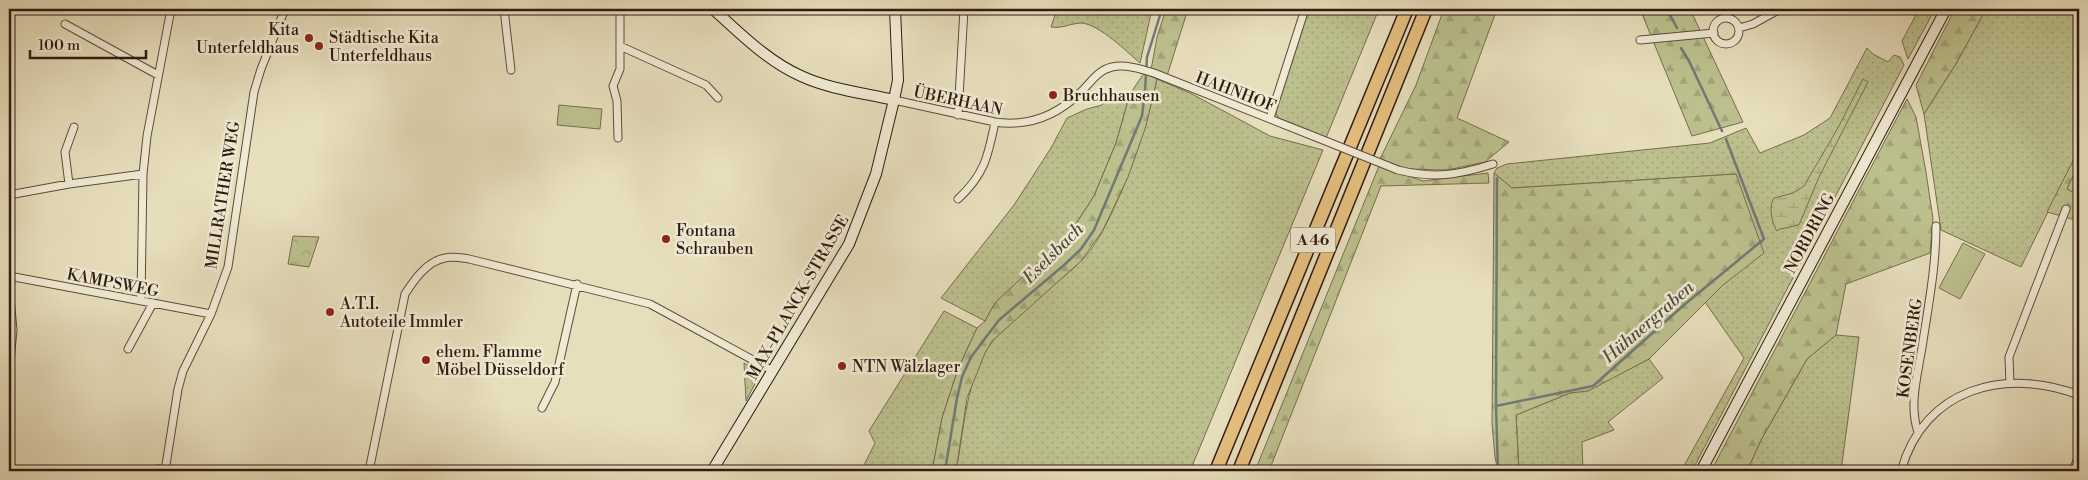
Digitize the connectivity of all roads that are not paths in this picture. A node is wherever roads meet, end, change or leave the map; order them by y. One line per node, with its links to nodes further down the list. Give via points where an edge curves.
1 (171, 9): 20 (street)
2 (285, 9): 40 (street, MILLRATHER WEG, via 254,92 228,267)
3 (504, 9): 18 (street)
4 (620, 9): 17 (street)
5 (713, 9): 22 (street, via 760,50 800,76 829,86)
6 (895, 9): 22 (street, MAX-PLANCK-STRASSE, via 898,80)
7 (964, 9): 23 (street)
8 (1305, 9): 24 (street)
9 (1407, 9): 53 (highway, A 46)
10 (1426, 9): 54 (highway, A 46)
11 (1780, 9): 14 (street)
12 (1946, 9): 55 (street, NORDRING)
13 (65, 24): 20 (street)
14 (1739, 28): 15 (street, via 1738,36 1729,43 1718,40); 15 (street, via 1730,18 1722,19 1715,25)
15 (1714, 33): 16 (street)
16 (1640, 40)
17 (620, 46): 21 (street, via 706,85); 27 (street, via 620,69 614,86)
18 (511, 70)
19 (1148, 71): 24 (street, HAHNHOF); 25 (street, ÜBERHAAN, via 1112,67 1099,73 1082,91 1050,115 1022,123)
20 (158, 75): 29 (street)
21 (718, 98)
22 (894, 100): 23 (street, ÜBERHAAN); 42 (street, MAX-PLANCK-STRASSE, via 878,167 857,227)
23 (958, 115): 25 (street, ÜBERHAAN)
24 (1270, 118): 28 (street, HAHNHOF, bridge, via 1398,170 1449,176)
25 (995, 122): 32 (street, via 987,158 973,185)
26 (74, 127): 30 (street, via 65,152)
27 (618, 138)
28 (1493, 164)
29 (144, 174): 30 (street); 38 (street)
30 (69, 184): 31 (street)
31 (9, 195)
32 (958, 198)
33 (2066, 209): 44 (street, via 2009,357)
34 (1936, 226): 47 (street, KOSENBERG, via 1936,258 1914,398 1914,422)
35 (9, 276): 38 (street, KAMPSWEG)
36 (577, 284): 42 (street, via 656,306); 46 (street, via 555,382); 51 (street, via 469,258 445,258 422,272 405,294)
37 (9, 287): 43 (street, via 13,347)
38 (141, 301): 39 (street, KAMPSWEG)
39 (153, 303): 40 (street, KAMPSWEG); 41 (street)
40 (211, 314): 49 (street, MILLRATHER WEG, via 183,371)
41 (128, 349)
42 (773, 371): 52 (street, MAX-PLANCK-STRASSE)
43 (9, 372)
44 (2010, 383): 45 (street, via 2053,387); 47 (street, via 1987,386 1956,398 1927,420)
45 (2079, 395)
46 (542, 408)
47 (1918, 432): 56 (street)
48 (2079, 455): 57 (street)
49 (165, 470): 50 (street)
50 (156, 471)
51 (369, 471)
52 (712, 471)
53 (1216, 471)
54 (1239, 471)
55 (1701, 471)
56 (1902, 471)
57 (2073, 471)

